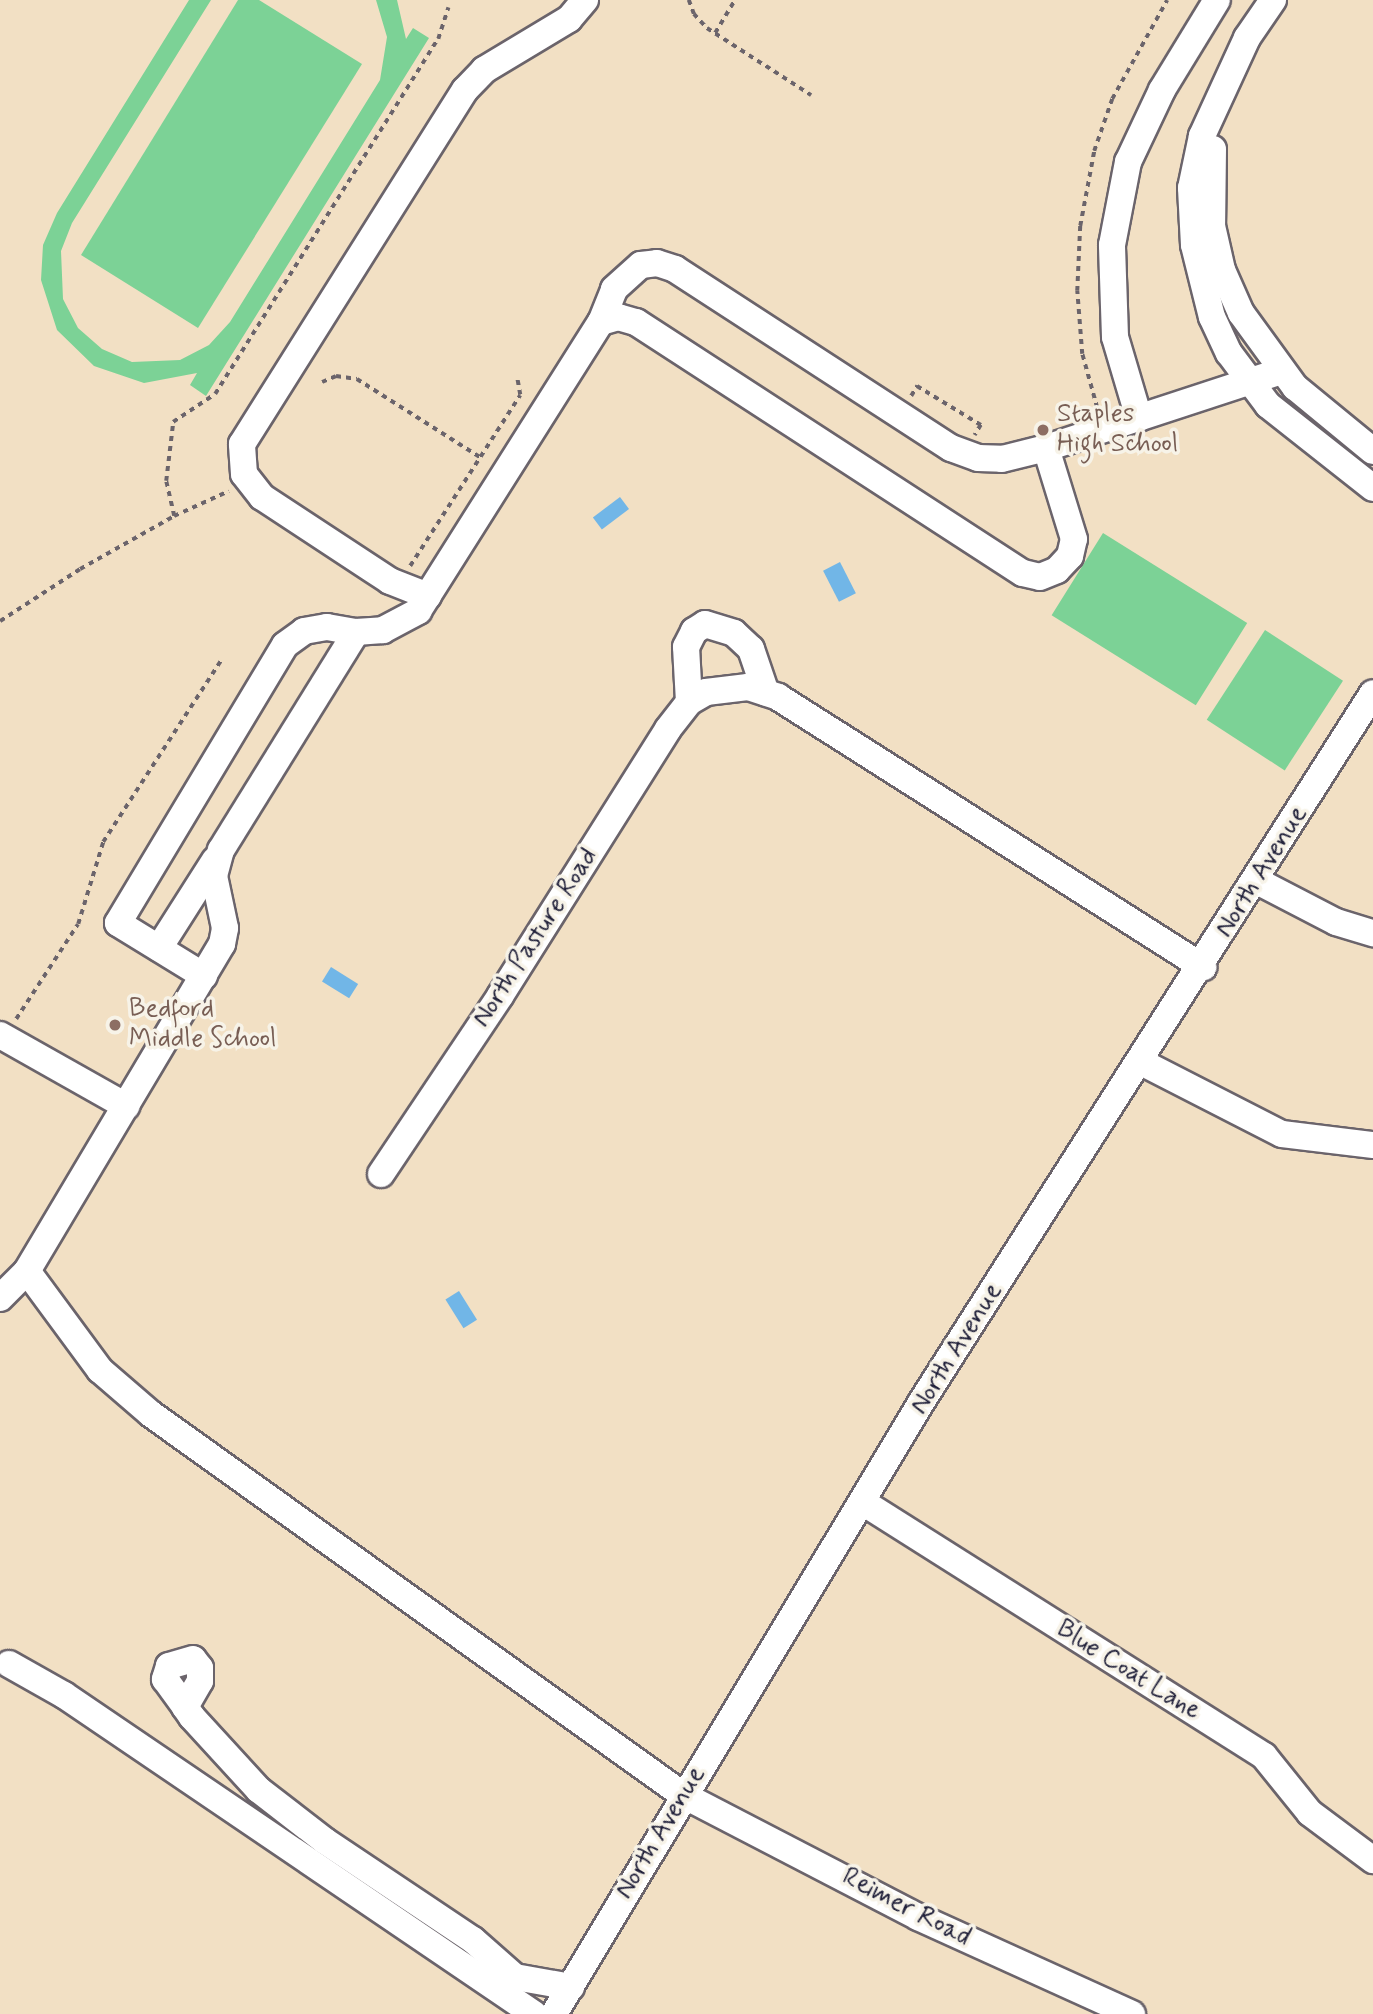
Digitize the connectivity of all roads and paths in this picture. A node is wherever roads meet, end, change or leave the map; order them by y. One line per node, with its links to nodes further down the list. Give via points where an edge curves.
1 (585, 0): 23 (street, via 569,19 484,70 464,90 242,444 240,461)
2 (689, 0): 8 (path, via 694,14)
3 (735, 0): 8 (path)
4 (1167, 0): 17 (path, via 1112,99 1094,151 1080,226 1077,291 1082,354 1098,410)
5 (1217, 0): 18 (street, via 1162,90 1126,174 1112,245 1115,337)
6 (1273, 0): 9 (street, via 1247,38)
7 (448, 8): 25 (path, via 438,39 215,394 173,422 166,481)
8 (715, 33): 10 (path)
9 (1224, 92): 12 (street, via 1210,162 1216,248 1241,313); 15 (street, via 1202,136 1191,188 1194,245 1212,317 1229,353)
10 (811, 95)
11 (601, 322): 20 (street, via 614,289 634,270 645,263 666,265 951,448 992,459); 20 (street, via 618,317 636,322 1023,573 1040,576 1057,570 1070,556 1074,539); 26 (street)
12 (1282, 371): 15 (street); 21 (street, via 1305,396)
13 (517, 378): 22 (path, via 520,395)
14 (322, 382): 22 (path, via 336,376 357,379)
15 (1251, 382): 18 (street); 24 (street, via 1268,405)
16 (908, 399): 19 (path, via 917,386 981,425 974,437)
17 (1086, 414)
18 (1139, 418): 20 (street)
19 (985, 443)
20 (1046, 449)
21 (1373, 451)
22 (480, 457): 26 (path, via 409,569)
23 (251, 485): 25 (path); 26 (street, via 310,530)
24 (1373, 488)
25 (174, 516): 27 (path)
26 (417, 592): 28 (street, via 418,611 401,624)
27 (0, 621)
28 (356, 632): 33 (street); 36 (street, via 327,627 304,631 285,645 118,923)
29 (222, 659): 39 (path, via 103,842 78,924 15,1020)
30 (766, 693): 32 (street, via 724,688); 32 (street, via 751,649 718,624 705,624 694,631 686,647); 37 (street)
31 (1373, 693): 34 (street, North Avenue)
32 (689, 702): 43 (street, North Pasture Road)
33 (221, 850): 36 (street); 38 (street, via 214,876 225,928 222,944)
34 (1257, 881): 35 (street, via 1336,922); 37 (street, North Avenue)
35 (1373, 933)
36 (159, 948): 38 (street)
37 (1203, 967): 40 (street, North Avenue)
38 (204, 976): 41 (street)
39 (4, 1027): 41 (street)
40 (1141, 1062): 42 (street, via 1282,1134); 46 (street, North Avenue, via 922,1401)
41 (126, 1106): 44 (street)
42 (1373, 1145)
43 (381, 1174)
44 (27, 1271): 45 (street); 49 (street, Reimer Road, via 100,1370 150,1414)
45 (0, 1298)
46 (864, 1503): 49 (street, North Avenue); 50 (street, Blue Coat Lane, via 1264,1756 1310,1813)
47 (9, 1664): 52 (street, via 64,1695)
48 (185, 1707): 51 (street, via 259,1790 326,1841 414,1897 515,1978)
49 (683, 1795): 51 (street, North Avenue); 54 (street, Reimer Road, via 918,1917)
50 (1373, 1860)
51 (570, 1987): 53 (street, North Avenue)
52 (534, 2014)
53 (554, 2014)
54 (1132, 2014)

